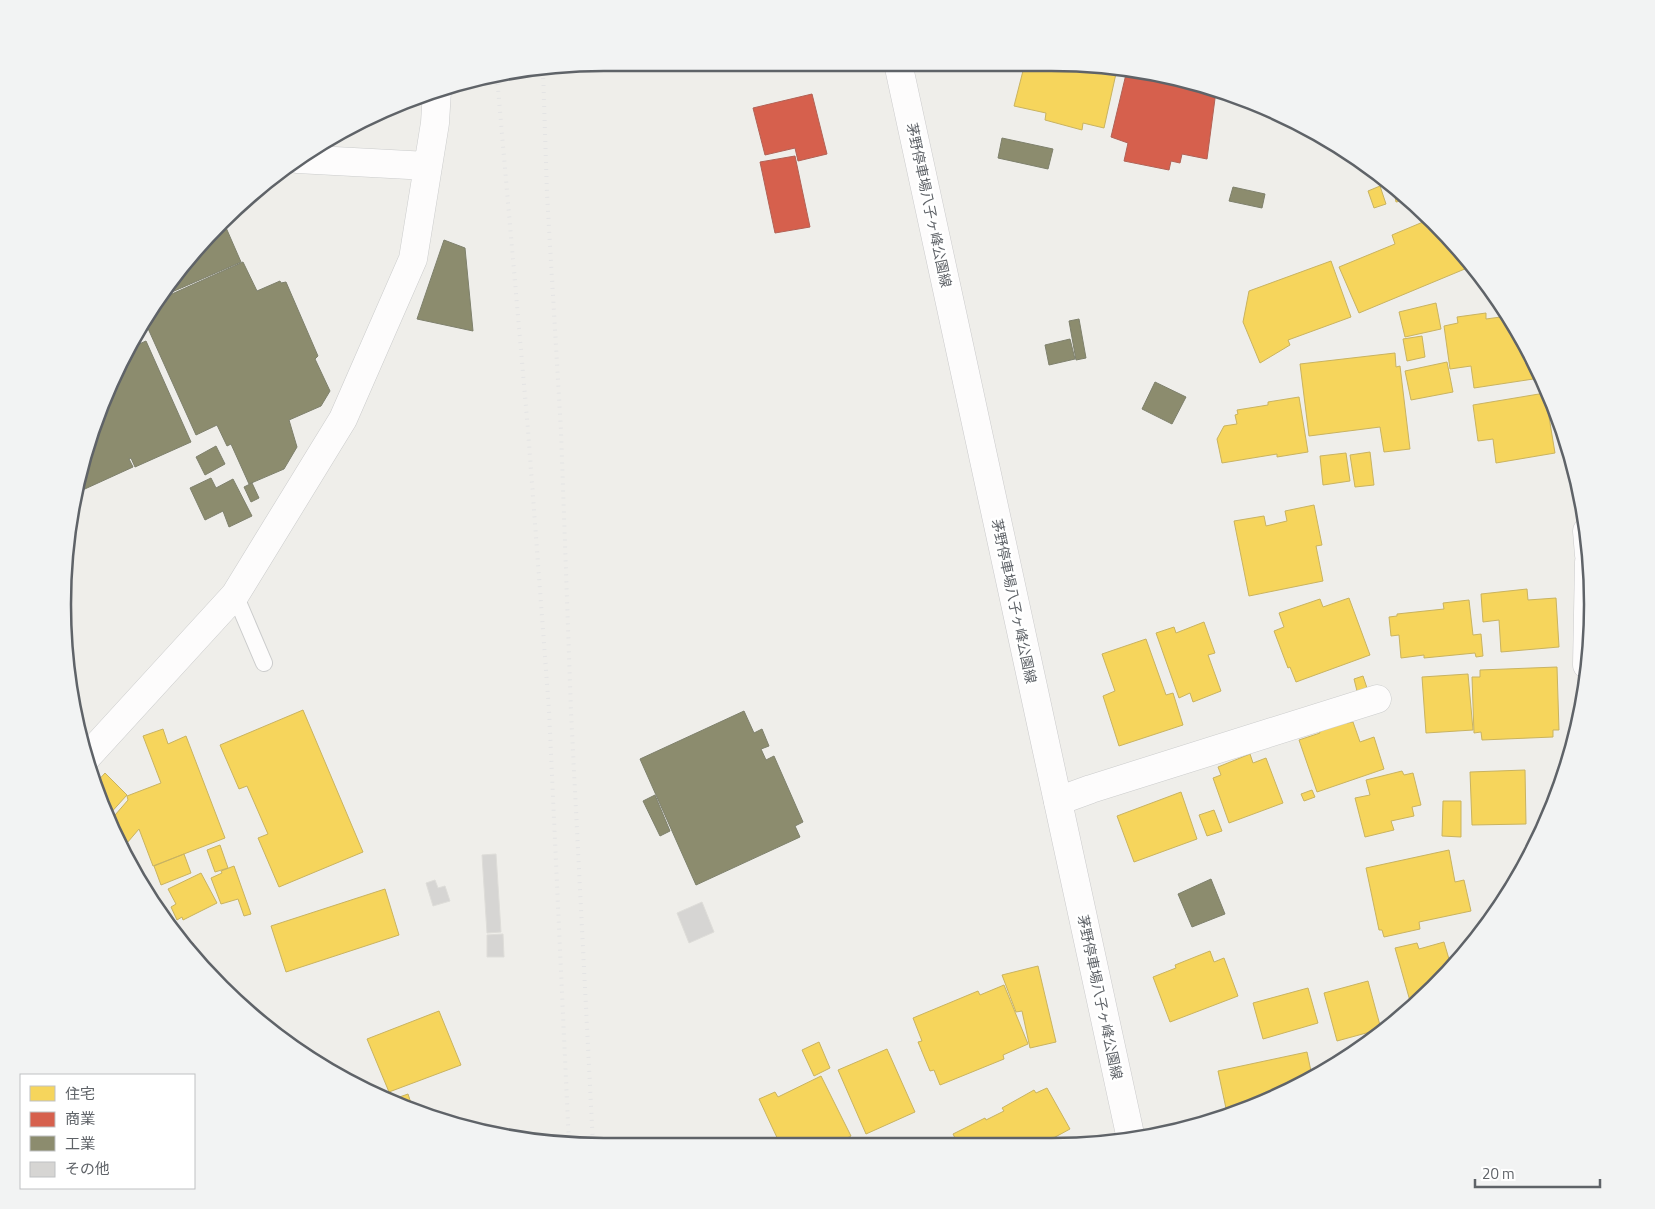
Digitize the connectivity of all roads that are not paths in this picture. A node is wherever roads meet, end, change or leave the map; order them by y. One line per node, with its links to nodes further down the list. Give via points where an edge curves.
1 (900, 71): 9 (street, 茅野停車場八子ヶ峰公園線)
2 (436, 99): 4 (street)
3 (310, 160): 4 (street)
4 (428, 166): 5 (street, via 413,259 343,419)
5 (235, 595): 6 (lane); 8 (street)
6 (264, 663)
7 (1377, 699): 9 (street)
8 (92, 752)
9 (1058, 801): 10 (street, 茅野停車場八子ヶ峰公園線)
10 (1128, 1132)

